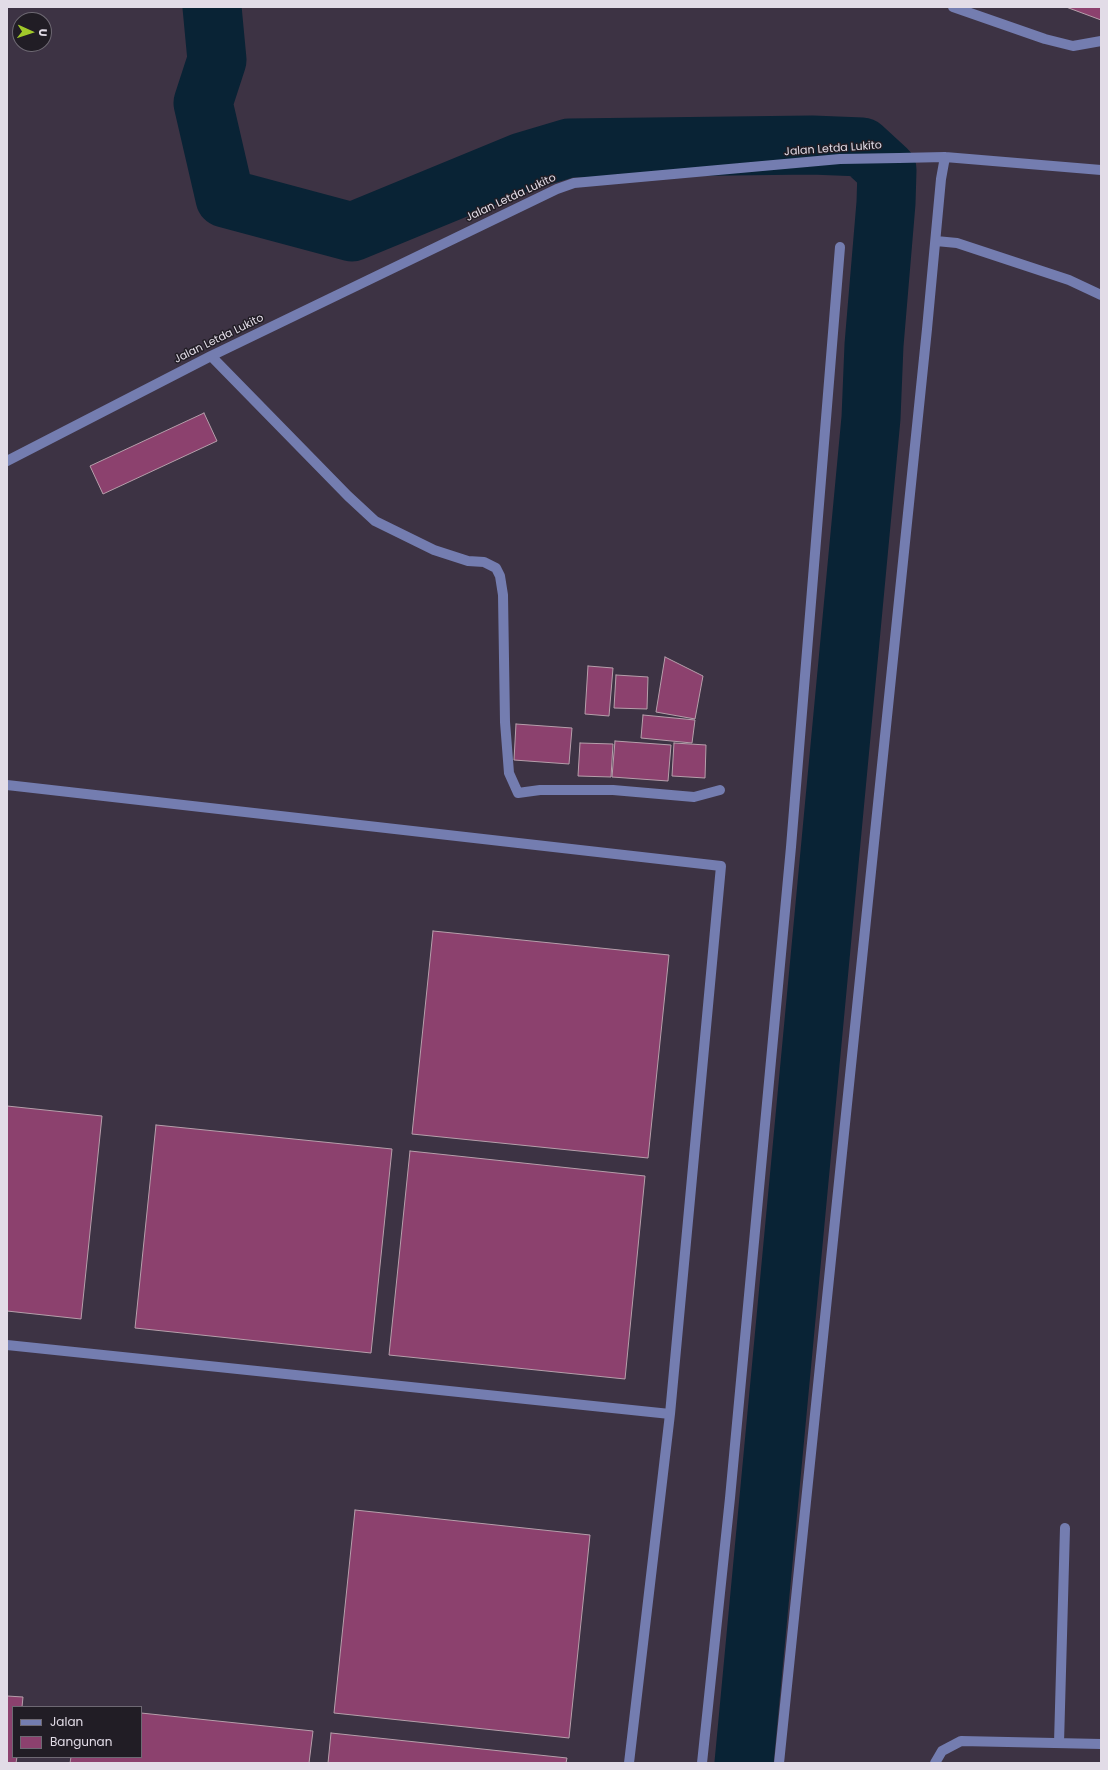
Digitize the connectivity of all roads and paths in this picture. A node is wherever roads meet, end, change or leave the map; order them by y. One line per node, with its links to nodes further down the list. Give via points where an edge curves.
1 (953, 7): 2 (street, via 1073,46)
2 (1101, 41)
3 (945, 157): 4 (street, Jalan Letda Lukito); 5 (street); 8 (street, Jalan Letda Lukito, via 840,159 574,183)
4 (1101, 170)
5 (936, 241): 7 (street, via 957,243 1069,280); 19 (street)
6 (840, 247): 18 (street, via 790,855 730,1498)
7 (1101, 295)
8 (211, 356): 9 (street, Jalan Letda Lukito); 11 (street, via 375,521 434,550 468,561 484,562 496,568 503,595 505,722 509,773 518,793 540,790 613,790 694,797)
9 (7, 460)
10 (7, 785): 13 (street, via 721,866)
11 (720, 790)
12 (7, 1345): 13 (street)
13 (670, 1414): 17 (street)
14 (1065, 1528): 15 (street)
15 (1059, 1743): 16 (street); 20 (street, via 961,1741 942,1751)
16 (1101, 1744)
17 (629, 1763)
18 (702, 1763)
19 (779, 1763)
20 (935, 1763)

